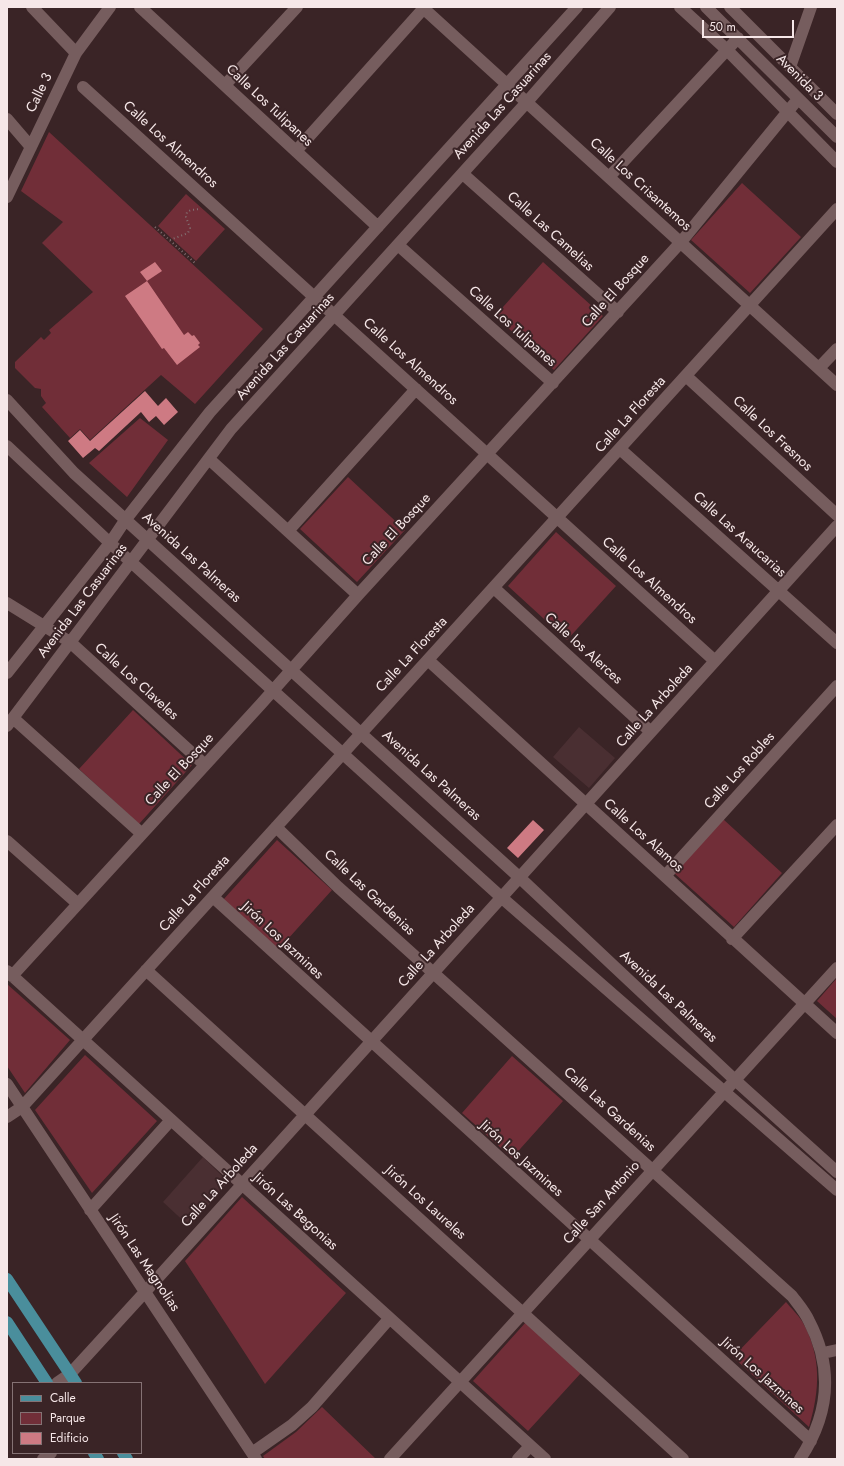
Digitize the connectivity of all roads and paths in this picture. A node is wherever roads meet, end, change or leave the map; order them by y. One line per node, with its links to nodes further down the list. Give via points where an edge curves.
1 (32, 7): 14 (street)
2 (110, 7): 14 (street, Calle 3)
3 (140, 7): 17 (street, Calle Los Tulipanes)
4 (610, 7): 20 (street, Avenida Las Casuarinas)
5 (680, 7): 13 (street)
6 (706, 7): 12 (street, Avenida 3)
7 (730, 7): 15 (street, Avenida 3)
8 (811, 7): 15 (street)
9 (423, 8): 16 (street, Calle Los Crisantemos); 26 (street)
10 (291, 9): 17 (street)
11 (570, 9): 16 (street, Avenida Las Casuarinas)
12 (738, 38): 13 (street); 19 (street, Avenida 3)
13 (727, 50): 21 (street); 29 (street)
14 (76, 53): 25 (street, Calle 3)
15 (790, 67): 22 (street, Avenida 3)
16 (507, 84): 20 (street, Calle Los Crisantemos); 34 (street, Avenida Las Casuarinas)
17 (225, 86): 26 (street, Calle Los Tulipanes)
18 (83, 87): 31 (street, Calle Los Almendros)
19 (798, 99): 21 (street, Calle El Bosque); 24 (street, Avenida 3)
20 (527, 102): 28 (street, Avenida Las Casuarinas); 29 (street, Calle Los Crisantemos)
21 (788, 112): 27 (street); 36 (street, Calle El Bosque)
22 (837, 114)
23 (7, 119): 25 (street)
24 (837, 138)
25 (31, 147): 30 (street, Calle 3)
26 (296, 151): 34 (street, Calle Los Tulipanes)
27 (837, 162)
28 (463, 174): 37 (street, Avenida Las Casuarinas); 41 (street, Calle Las Camelias)
29 (609, 177): 36 (street, Calle Los Crisantemos)
30 (7, 197)
31 (211, 202): 35 (path, via 206,207 188,210 186,214 190,231 186,235); 39 (street, Calle Los Almendros)
32 (837, 209): 40 (street, Calle La Floresta)
33 (155, 227): 35 (path)
34 (378, 227): 39 (street, Avenida Las Casuarinas)
35 (170, 240): 38 (path)
36 (681, 242): 40 (street, Calle Los Crisantemos); 41 (street, Calle El Bosque)
37 (398, 245): 42 (street, Avenida Las Casuarinas); 46 (street, Calle Los Tulipanes)
38 (195, 263)
39 (314, 298): 42 (street, Calle Los Almendros); 56 (street, Avenida Las Casuarinas, via 210,412)
40 (750, 306): 44 (street, Calle Los Crisantemos); 45 (street, Calle La Floresta)
41 (618, 312): 46 (street, Calle El Bosque)
42 (334, 316): 48 (street, Calle Los Almendros); 53 (street, Avenida Las Casuarinas, via 231,429)
43 (837, 349): 44 (street)
44 (819, 368): 47 (street, Calle Los Crisantemos)
45 (686, 376): 51 (street, Calle La Floresta); 54 (street, Calle Los Fresnos)
46 (553, 383): 52 (street, Calle El Bosque)
47 (837, 385)
48 (416, 389): 52 (street, Calle Los Almendros); 58 (street)
49 (7, 400): 56 (street, Avenida Las Palmeras, via 74,472)
50 (7, 446): 60 (street)
51 (620, 449): 55 (street, Calle La Floresta); 63 (street, Calle Las Araucarias)
52 (488, 454): 55 (street, Calle Los Almendros); 64 (street, Calle El Bosque)
53 (208, 459): 58 (street); 59 (street, Avenida Las Casuarinas)
54 (837, 515)
55 (558, 518): 62 (street, Calle La Floresta); 70 (street, Calle Los Almendros)
56 (126, 519): 59 (street, Avenida Las Palmeras); 60 (street, Avenida Las Casuarinas)
57 (837, 526): 63 (street, Calle La Arboleda)
58 (288, 531): 64 (street)
59 (148, 539): 61 (street, Avenida Las Casuarinas); 71 (street, Avenida Las Palmeras)
60 (110, 543): 61 (street); 66 (street, Avenida Las Casuarinas)
61 (132, 561): 67 (street, Avenida Las Casuarinas); 74 (street)
62 (494, 588): 69 (street, Calle La Floresta); 76 (street, Calle los Alerces)
63 (779, 591): 68 (street, Calle Las Araucarias); 70 (street, Calle La Arboleda)
64 (358, 595): 71 (street, Calle El Bosque)
65 (7, 603): 66 (street, Calle Los Claveles)
66 (43, 626): 67 (street, Calle Los Claveles); 72 (street, Avenida Las Casuarinas)
67 (70, 642): 75 (street, Avenida Las Casuarinas); 79 (street, Calle Los Claveles)
68 (837, 643)
69 (428, 660): 77 (street, Calle La Floresta); 80 (street, Calle Los Alamos)
70 (715, 661): 76 (street, Calle La Arboleda)
71 (292, 670): 74 (street, Calle El Bosque); 77 (street, Avenida Las Palmeras)
72 (7, 673)
73 (837, 686): 85 (street, Calle Los Robles)
74 (273, 690): 78 (street); 79 (street, Calle El Bosque)
75 (10, 722): 83 (street)
76 (651, 732): 80 (street, Calle La Arboleda)
77 (361, 733): 78 (street, Calle La Floresta); 86 (street, Avenida Las Palmeras)
78 (343, 753): 82 (street, Calle La Floresta); 88 (street)
79 (205, 765): 83 (street, Calle El Bosque)
80 (585, 804): 85 (street, Calle Los Alamos); 86 (street, Calle La Arboleda)
81 (837, 825): 90 (street)
82 (276, 827): 87 (street, Calle La Floresta); 93 (street, Calle Las Gardenias, via 338,887)
83 (142, 834): 89 (street, Calle El Bosque)
84 (7, 841): 89 (street)
85 (665, 876): 90 (street, Calle Los Alamos)
86 (519, 877): 88 (street, Calle La Arboleda); 99 (street, Avenida Las Palmeras)
87 (212, 897): 92 (street, Calle La Floresta); 98 (street, Jirón Los Jazmines)
88 (501, 897): 93 (street, Calle La Arboleda); 101 (street)
89 (78, 904): 94 (street, Calle El Bosque)
90 (732, 939): 95 (street, Calle Los Alamos)
91 (837, 968): 95 (street, Calle San Antonio)
92 (146, 970): 97 (street, Calle La Floresta); 103 (street, Jirón Los Laureles)
93 (433, 972): 98 (street, Calle La Arboleda); 106 (street, Calle Las Gardenias)
94 (10, 974): 97 (street, Jirón Las Begonias)
95 (804, 1004): 96 (street, Calle Los Alamos); 99 (street, Calle San Antonio)
96 (837, 1033)
97 (82, 1040): 102 (street, Calle La Floresta); 105 (street, Jirón Las Begonias)
98 (370, 1042): 103 (street, Calle La Arboleda); 111 (street, Jirón Los Jazmines)
99 (734, 1080): 101 (street, Calle San Antonio); 107 (street, Avenida Las Palmeras)
100 (7, 1084): 102 (street, Jirón Las Magnolias)
101 (724, 1092): 106 (street, Calle San Antonio); 109 (street)
102 (22, 1107): 104 (street, Calle La Floresta); 110 (street, Jirón Las Magnolias)
103 (305, 1114): 108 (street, Calle La Arboleda); 114 (street, Jirón Los Laureles)
104 (7, 1117)
105 (171, 1120): 108 (street, Jirón Las Begonias); 110 (street)
106 (653, 1170): 111 (street, Calle San Antonio); 118 (street, Calle Las Gardenias, via 792,1296 809,1320)
107 (837, 1172)
108 (241, 1184): 113 (street, Calle La Arboleda); 115 (street, Jirón Las Begonias)
109 (837, 1190)
110 (90, 1210): 113 (street, Jirón Las Magnolias)
111 (589, 1241): 114 (street, Calle San Antonio); 123 (street, Jirón Los Jazmines)
112 (7, 1279): 119 (main road)
113 (145, 1292): 119 (street, Calle La Arboleda); 125 (street, Jirón Las Magnolias)
114 (523, 1313): 122 (street, Calle San Antonio); 129 (street, Jirón Los Laureles)
115 (389, 1319): 122 (street, Jirón Las Begonias); 125 (street, via 312,1407)
116 (7, 1322): 120 (main road)
117 (837, 1350): 118 (street)
118 (823, 1353): 123 (street, Calle Las Gardenias, via 826,1382 822,1413)
119 (73, 1378): 121 (street, Calle La Arboleda)
120 (47, 1382)
121 (60, 1382)
122 (460, 1382): 124 (street, Jirón Las Begonias); 126 (street, Calle San Antonio)
123 (811, 1441): 130 (street, Calle Las Gardenias)
124 (530, 1446): 127 (street); 128 (street, Jirón Las Begonias)
125 (254, 1456)
126 (390, 1459)
127 (518, 1459)
128 (545, 1459)
129 (683, 1459)
130 (800, 1459)

